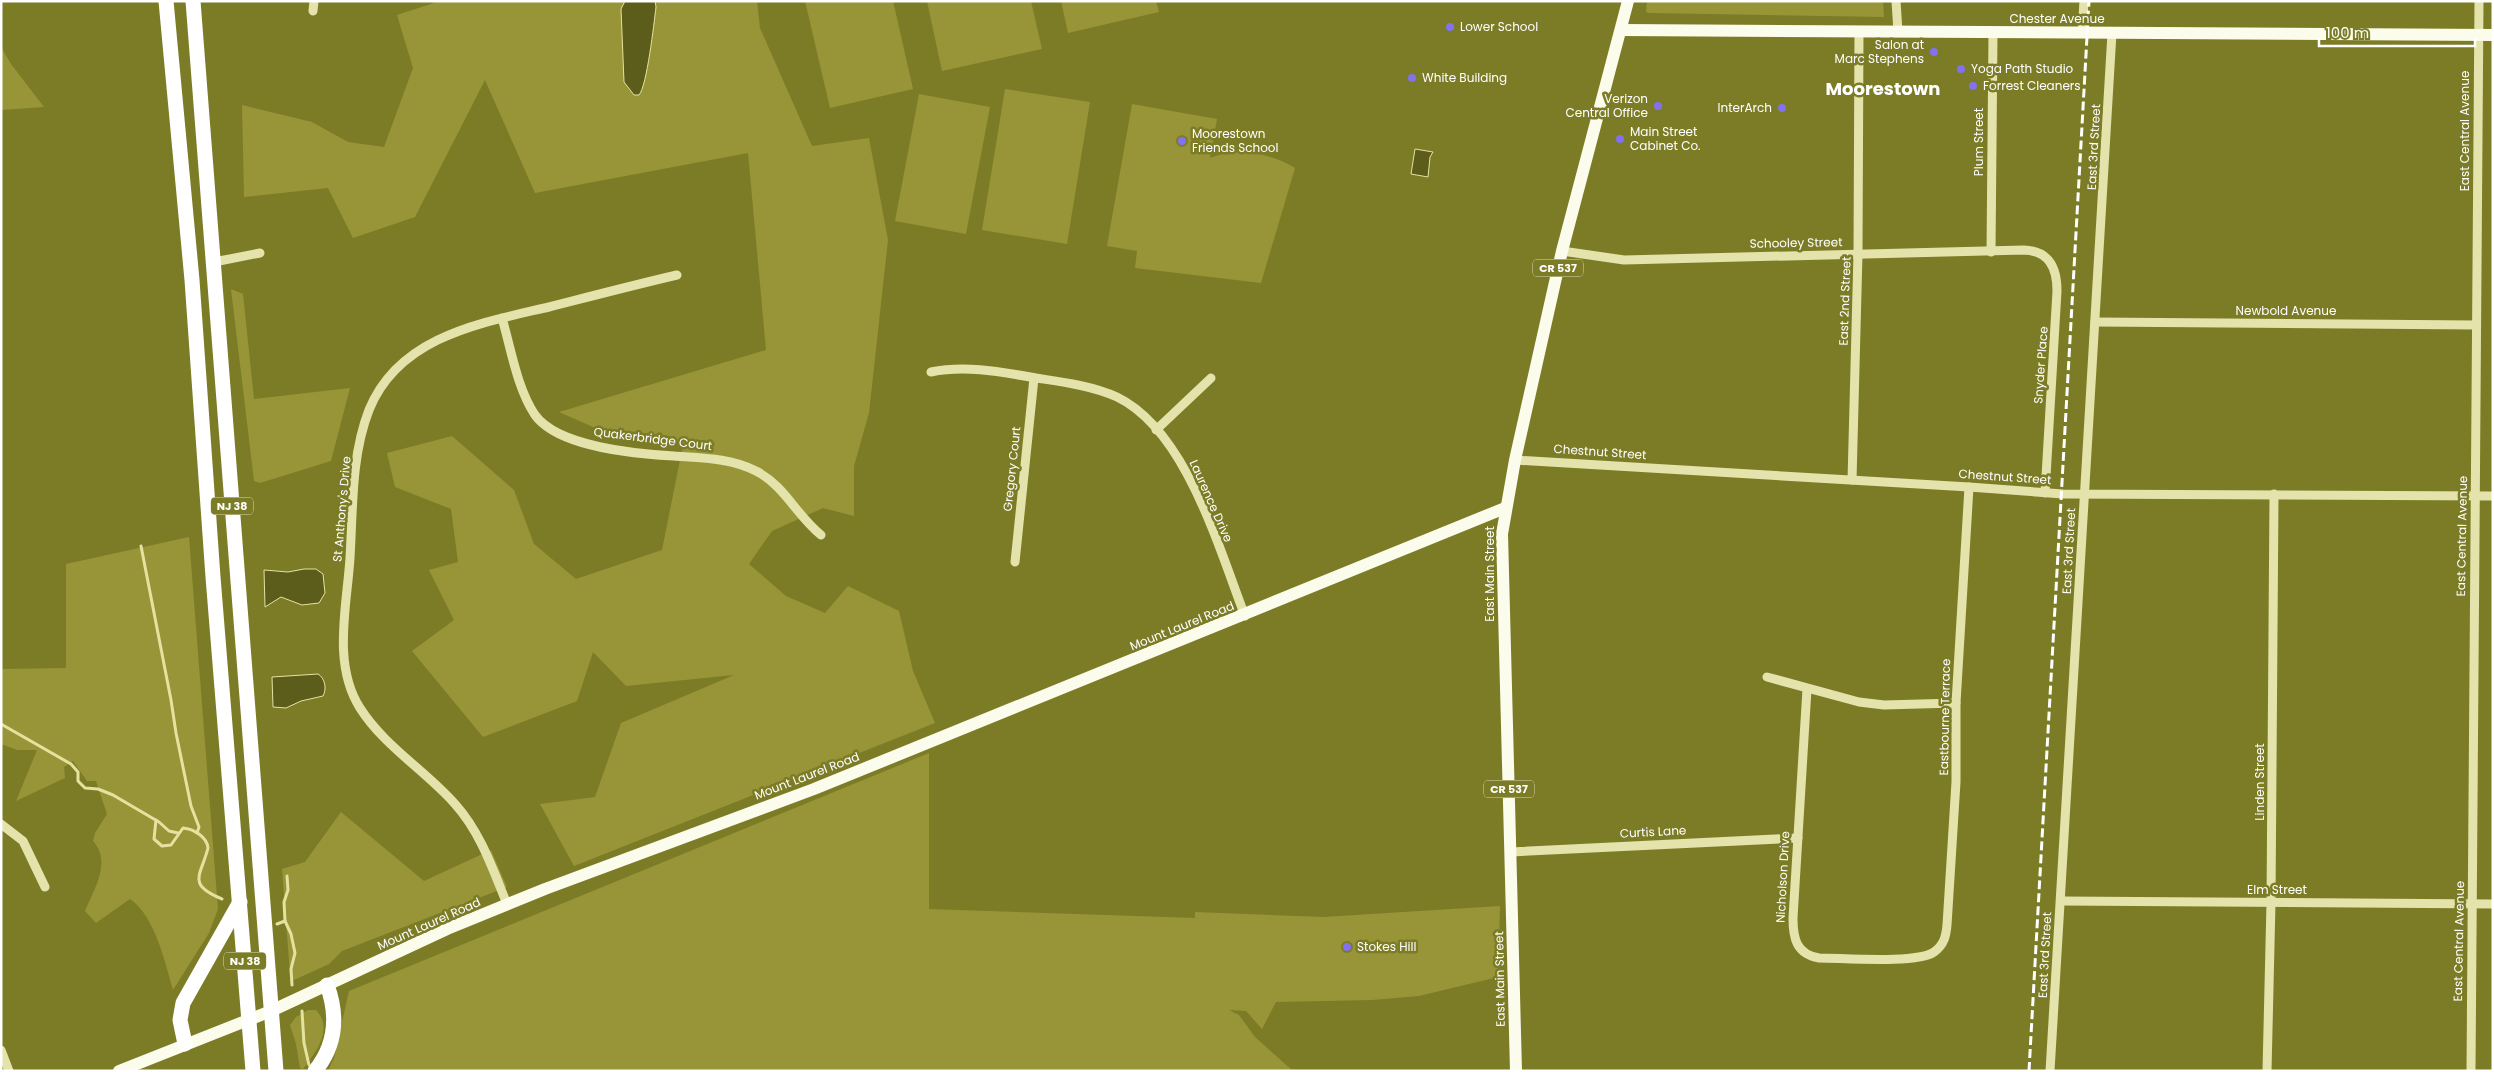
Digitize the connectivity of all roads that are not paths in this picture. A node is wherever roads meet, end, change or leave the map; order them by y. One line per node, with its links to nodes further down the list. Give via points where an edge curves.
1 (166, 1): 49 (highway, NJ 38, via 192,280)
2 (193, 1): 20 (highway, NJ 38)
3 (1628, 1): 7 (main road, East Main Street / CR 537)
4 (1896, 1): 9 (street)
5 (2084, 1): 11 (street)
6 (2479, 1): 13 (street, East Central Avenue)
7 (1621, 30): 8 (main road, Chester Avenue); 16 (main road, East Main Street / CR 537)
8 (1859, 32): 9 (main road, Chester Avenue); 19 (street, East 2nd Street)
9 (1898, 32): 10 (main road, Chester Avenue)
10 (1993, 33): 11 (main road, Chester Avenue); 17 (street, Plum Street)
11 (2082, 33): 12 (main road, Chester Avenue)
12 (2112, 33): 13 (main road, Chester Avenue); 23 (street, East 3rd Street)
13 (2478, 35): 14 (main road, Chester Avenue); 24 (street, East Central Avenue)
14 (2493, 35)
15 (2032, 250): 17 (street, Schooley Street); 32 (street, Snyder Place, via 2048,259 2057,277)
16 (1562, 251): 19 (street, Schooley Street, via 1624,260); 29 (main road, East Main Street / CR 537)
17 (1991, 252): 19 (street, Schooley Street)
18 (260, 253): 20 (street)
19 (1858, 254): 30 (street, East 2nd Street)
20 (214, 262): 56 (highway, NJ 38)
21 (677, 275): 22 (street, St Anthony's Drive)
22 (502, 318): 38 (street, Quakerbridge Court, via 530,406 552,432 578,442 674,456 705,457 756,471 778,487); 51 (street, St Anthony's Drive, via 460,329 412,355 387,380 370,409 361,442 353,500 344,658 346,676 360,708 468,820)
23 (2095, 322): 24 (street, Newbold Avenue); 33 (street, East 3rd Street)
24 (2476, 325): 35 (street, East Central Avenue)
25 (931, 372): 26 (street, Laurence Drive, via 960,368)
26 (1034, 378): 28 (street, Laurence Drive, via 1069,383 1117,397); 39 (street, Gregory Court)
27 (1211, 378): 28 (street)
28 (1156, 430): 40 (street, Laurence Drive, via 1187,473)
29 (1515, 460): 30 (street, Chestnut Street); 37 (main road, East Main Street / CR 537)
30 (1852, 480): 31 (street, Chestnut Street)
31 (1969, 487): 32 (street, Chestnut Street); 43 (street, Eastbourne Terrace)
32 (2045, 493): 33 (street, Chestnut Street)
33 (2085, 494): 34 (street, Chestnut Street); 48 (street, East 3rd Street)
34 (2274, 494): 35 (street, Chestnut Street); 50 (street, Linden Street)
35 (2474, 496): 36 (street, Chestnut Street); 52 (street, East Central Avenue)
36 (2493, 496)
37 (1505, 508): 40 (main road, Mount Laurel Road); 46 (main road, East Main Street / CR 537, via 1502,557)
38 (820, 535)
39 (1015, 562)
40 (1245, 616): 51 (main road, Mount Laurel Road, via 814,789)
41 (1766, 677): 42 (street)
42 (1807, 688): 43 (street, via 1884,705); 45 (street, Nicholson Drive)
43 (1956, 703): 54 (street, Eastbourne Terrace, via 1956,782 1947,925)
44 (1, 824): 47 (street, via 23,841)
45 (1798, 838): 46 (street, Curtis Lane); 54 (street, Nicholson Drive, via 1793,928 1796,944 1805,954 1819,958 1912,958 1929,955)
46 (1511, 852): 65 (main road, East Main Street / CR 537)
47 (45, 887)
48 (2061, 901): 50 (street, Elm Street); 66 (street, East 3rd Street)
49 (240, 902): 57 (highway, NJ 38); 58 (highway, via 183,1003 180,1020)
50 (2271, 903): 52 (street, Elm Street); 67 (street, Linden Street)
51 (507, 904): 55 (main road, Mount Laurel Road)
52 (2472, 904): 53 (street, Elm Street); 68 (street, East Central Avenue)
53 (2493, 904)
54 (1941, 946)
55 (327, 985): 56 (main road, Mount Laurel Road); 64 (highway, via 333,1008 333,1032)
56 (271, 1011): 57 (main road, Mount Laurel Road); 63 (highway, NJ 38)
57 (249, 1020): 58 (main road, Mount Laurel Road); 62 (highway, NJ 38)
58 (184, 1044): 61 (main road, Mount Laurel Road)
59 (1, 1050): 60 (street)
60 (8, 1071)
61 (118, 1071)
62 (253, 1071)
63 (276, 1071)
64 (315, 1071)
65 (1516, 1071)
66 (2050, 1071)
67 (2267, 1071)
68 (2471, 1071)

